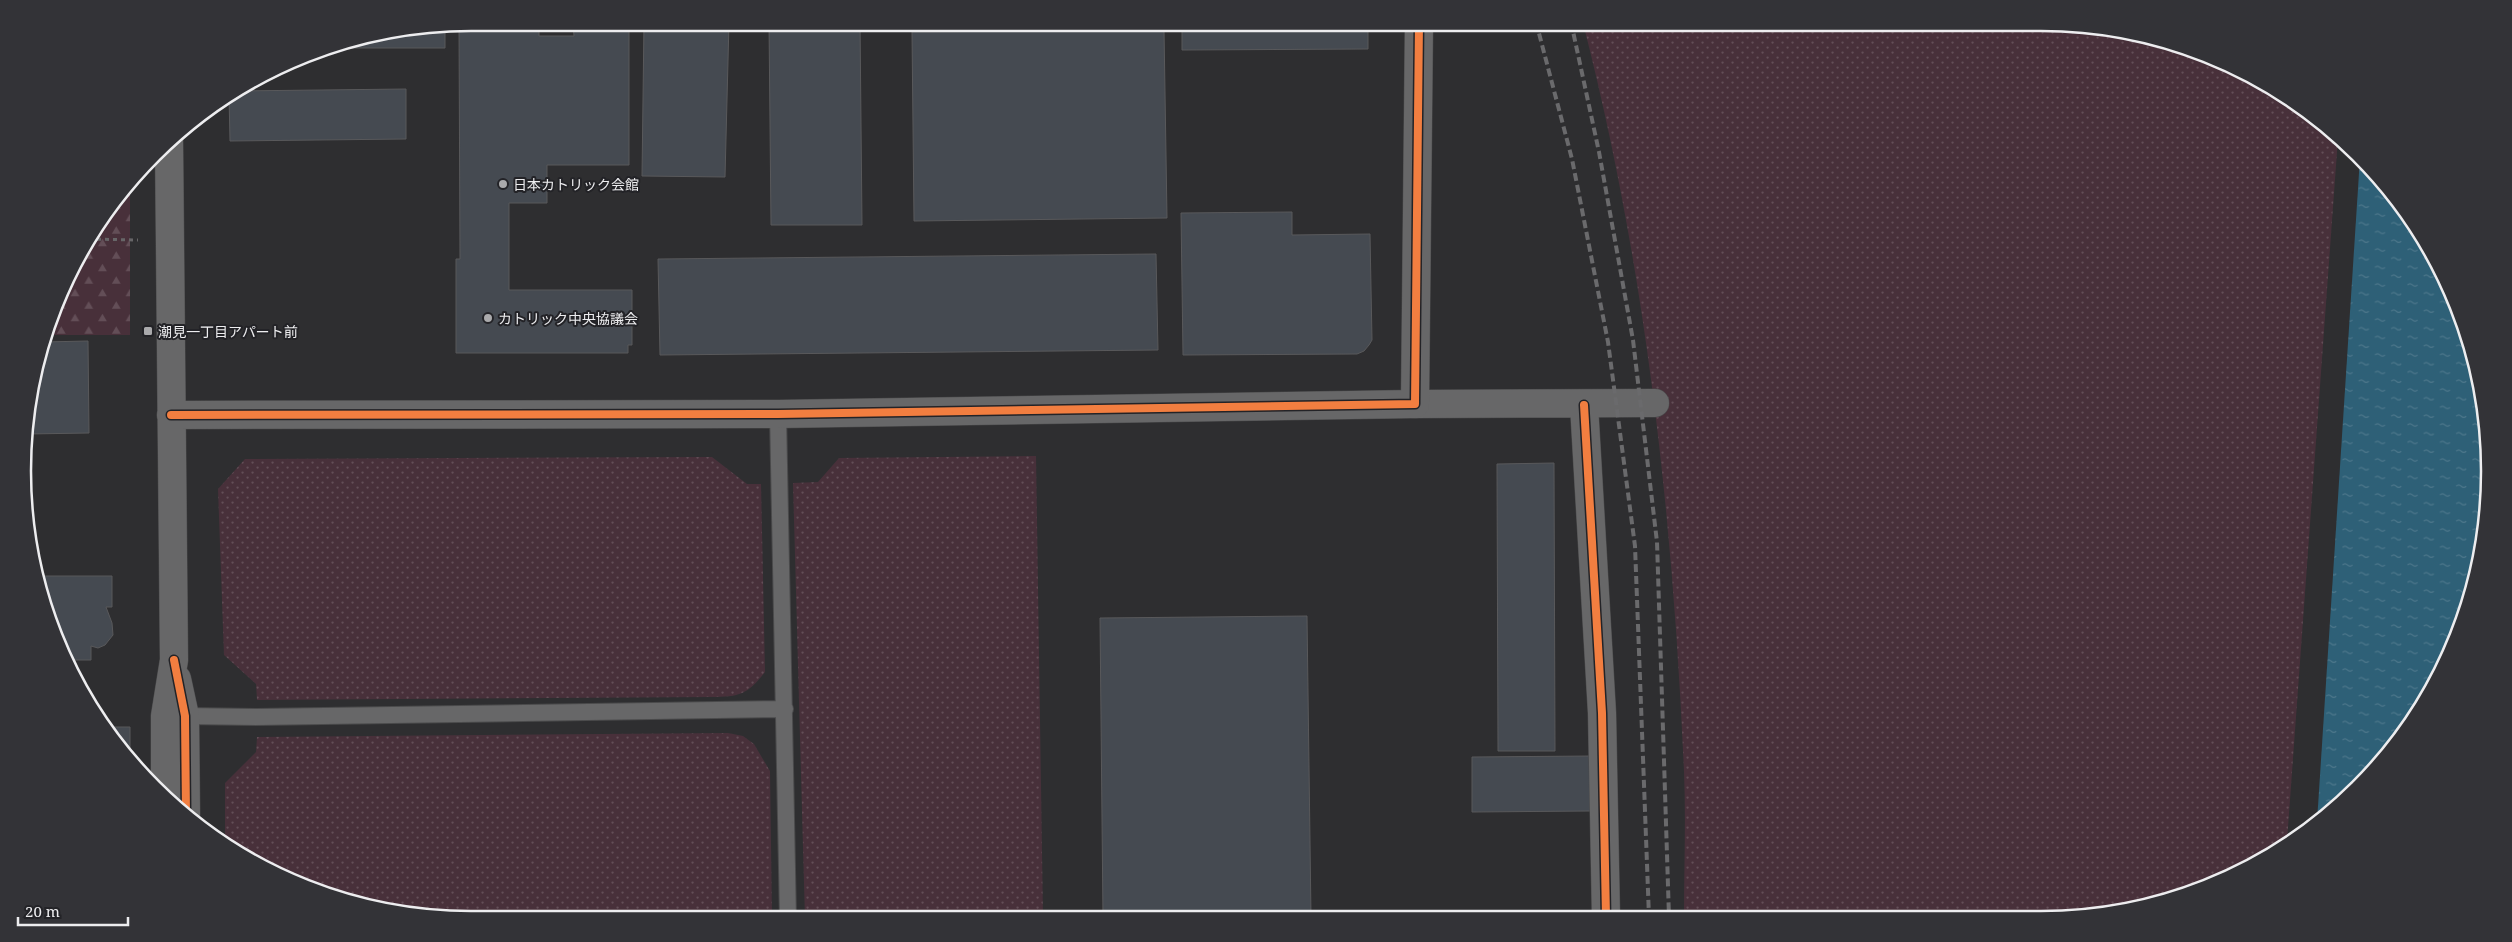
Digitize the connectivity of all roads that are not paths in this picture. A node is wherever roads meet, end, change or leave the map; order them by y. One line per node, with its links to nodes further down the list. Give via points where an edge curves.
1 (1419, 31): 4 (street)
2 (169, 151): 7 (street)
3 (1655, 403): 5 (street)
4 (1415, 404): 5 (street); 6 (street)
5 (1584, 405): 14 (street, via 1602,713)
6 (778, 414): 7 (street); 9 (lane)
7 (171, 415): 8 (street)
8 (174, 660): 10 (street); 11 (street, via 165,716)
9 (784, 709): 10 (lane); 13 (lane)
10 (184, 716): 12 (street)
11 (165, 787)
12 (186, 806)
13 (788, 911)
14 (1606, 911)

